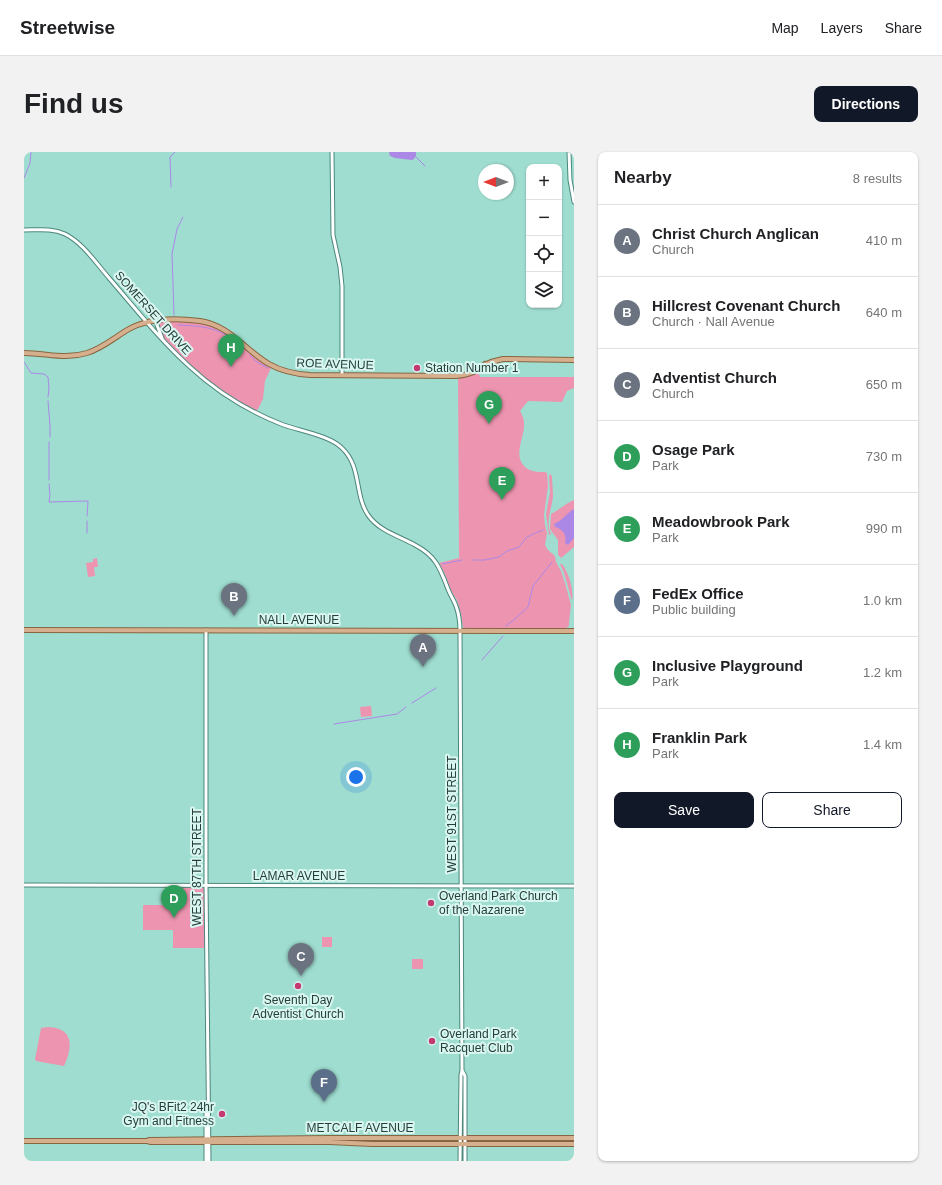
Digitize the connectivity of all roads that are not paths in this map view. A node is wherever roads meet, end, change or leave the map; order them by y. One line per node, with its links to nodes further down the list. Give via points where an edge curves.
1 (332, 152): 10 (street, via 333,235 342,286)
2 (569, 152): 3 (street)
3 (574, 202)
4 (24, 230): 6 (street, SOMERSET DRIVE, via 56,231 75,241)
5 (158, 320): 6 (main road, ROE AVENUE); 7 (street, via 157,325); 10 (main road, ROE AVENUE, via 202,321 213,324 230,333 268,363 289,372)
6 (147, 322): 7 (street, SOMERSET DRIVE); 8 (main road, ROE AVENUE, via 129,329 105,345 82,354 57,357)
7 (164, 341): 13 (street, SOMERSET DRIVE, via 204,379 236,402 281,424 329,439 343,449 353,464 362,503 370,518 384,530 421,548 440,568 456,606)
8 (24, 353)
9 (574, 360): 10 (main road, ROE AVENUE, via 503,359 454,376)
10 (342, 375)
11 (24, 630): 12 (main road, NALL AVENUE)
12 (206, 630): 13 (main road, NALL AVENUE); 16 (street, WEST 87TH STREET)
13 (460, 631): 14 (main road, NALL AVENUE); 17 (street, WEST 91ST STREET)
14 (574, 631)
15 (24, 885): 16 (street, LAMAR AVENUE)
16 (206, 885): 17 (street, LAMAR AVENUE); 28 (street, WEST 87TH STREET)
17 (461, 886): 18 (street, LAMAR AVENUE); 19 (street, WEST 91ST STREET)
18 (574, 886)
19 (462, 1070): 20 (street, WEST 91ST STREET); 22 (street, WEST 91ST STREET, via 465,1076)
20 (461, 1077): 21 (street, WEST 91ST STREET); 22 (street)
21 (460, 1094): 23 (street, via 463,1095); 24 (street, WEST 91ST STREET)
22 (465, 1094): 23 (street, WEST 91ST STREET)
23 (465, 1107): 24 (street, WEST 91ST STREET)
24 (463, 1138): 25 (main road, METCALF AVENUE); 28 (main road, METCALF AVENUE); 29 (street, WEST 91ST STREET)
25 (514, 1138): 26 (main road, METCALF AVENUE); 30 (main road)
26 (574, 1138)
27 (24, 1141): 28 (main road, METCALF AVENUE)
28 (208, 1141): 29 (main road, METCALF AVENUE); 32 (street, WEST 87TH STREET)
29 (463, 1144): 30 (main road, METCALF AVENUE); 33 (street, WEST 91ST STREET); 34 (street, WEST 91ST STREET)
30 (515, 1144): 31 (main road, METCALF AVENUE)
31 (574, 1144)
32 (207, 1161)
33 (460, 1161)
34 (465, 1161)

